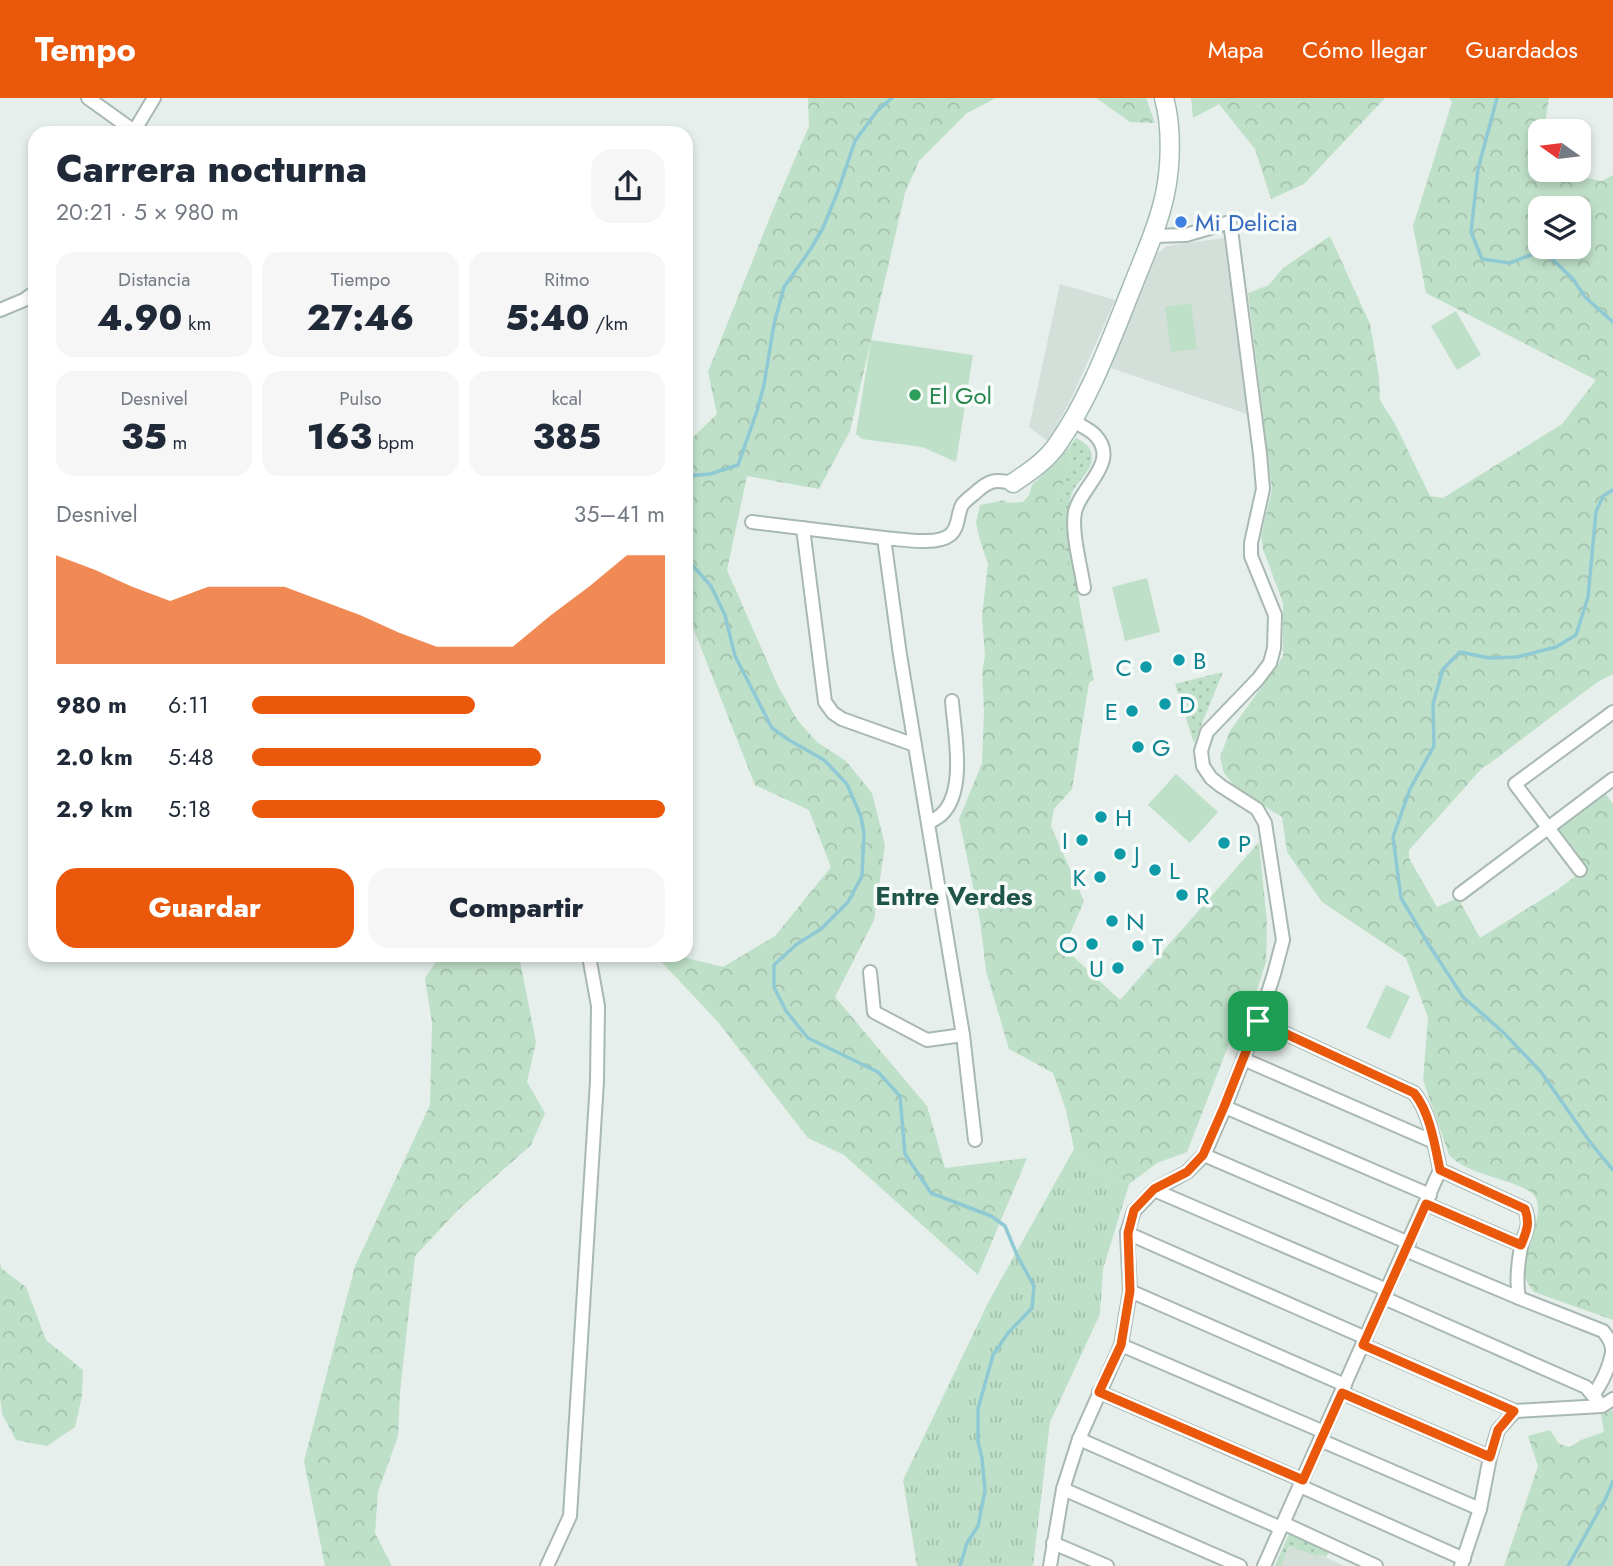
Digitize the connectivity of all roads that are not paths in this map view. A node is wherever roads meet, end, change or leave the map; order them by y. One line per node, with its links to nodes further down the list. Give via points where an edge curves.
1 (88, 98): 4 (street)
2 (154, 98): 5 (street)
3 (1164, 98): 6 (street, via 1169,160 1165,194)
4 (125, 126)
5 (137, 126)
6 (1152, 236): 9 (street, via 1097,372); 25 (street, via 1186,235 1230,222 1263,489 1251,556 1275,615 1274,648 1270,663 1207,732 1201,751 1211,778 1257,809 1265,823 1283,940)
7 (28, 297): 8 (street)
8 (0, 310)
9 (1072, 420): 10 (street, via 1045,459); 14 (street, via 1101,443 1104,458 1075,513)
10 (1013, 483): 13 (street, via 993,480 982,487 962,505 950,535 927,541)
11 (752, 522): 12 (street)
12 (803, 528): 13 (street); 17 (street, via 825,702 842,719)
13 (884, 538): 17 (street)
14 (1084, 588)
15 (951, 701): 19 (street, via 958,765 954,792 941,816)
16 (1613, 712): 20 (street, via 1515,784)
17 (915, 746): 19 (street)
18 (1613, 779): 20 (street)
19 (928, 823): 26 (street)
20 (1549, 828): 21 (street); 22 (street)
21 (1580, 870)
22 (1460, 894)
23 (590, 962): 57 (street, via 598,1006 597,1081 570,1516)
24 (870, 972): 26 (street, via 874,1012 927,1040)
25 (1258, 1021): 27 (street); 30 (street, via 1414,1093)
26 (963, 1034): 29 (street)
27 (1242, 1059): 28 (street); 30 (street)
28 (1224, 1107): 31 (street); 34 (street)
29 (975, 1140)
30 (1434, 1142): 32 (street)
31 (1203, 1155): 33 (street, via 1187,1172); 37 (street)
32 (1440, 1170): 34 (street); 36 (street, via 1525,1209 1528,1229)
33 (1154, 1189): 35 (street, via 1134,1210); 39 (street)
34 (1428, 1199): 36 (street); 37 (street)
35 (1128, 1233): 38 (street); 41 (street)
36 (1521, 1245): 40 (street)
37 (1407, 1247): 39 (street); 40 (street)
38 (1130, 1291): 42 (street); 43 (street)
39 (1386, 1294): 41 (street); 45 (street, via 1586,1387)
40 (1519, 1298): 45 (street, via 1603,1331 1610,1340 1612,1351)
41 (1364, 1342): 43 (street); 47 (street)
42 (1121, 1345): 44 (street); 48 (street)
43 (1343, 1389): 48 (street); 50 (street)
44 (1099, 1392): 49 (street); 51 (street)
45 (1592, 1395): 46 (street)
46 (1607, 1403): 47 (street)
47 (1514, 1411): 50 (street, via 1498,1430)
48 (1322, 1436): 51 (street); 53 (street)
49 (1079, 1439): 52 (street); 54 (street)
50 (1490, 1457): 53 (street)
51 (1301, 1483): 54 (street); 56 (street)
52 (1063, 1489): 55 (street); 60 (street)
53 (1480, 1509): 56 (street)
54 (1282, 1525): 61 (street); 62 (street)
55 (1053, 1543): 58 (street); 59 (street)
56 (1463, 1562)
57 (547, 1566)
58 (1050, 1566)
59 (1107, 1566)
60 (1240, 1566)
61 (1264, 1566)
62 (1376, 1566)

